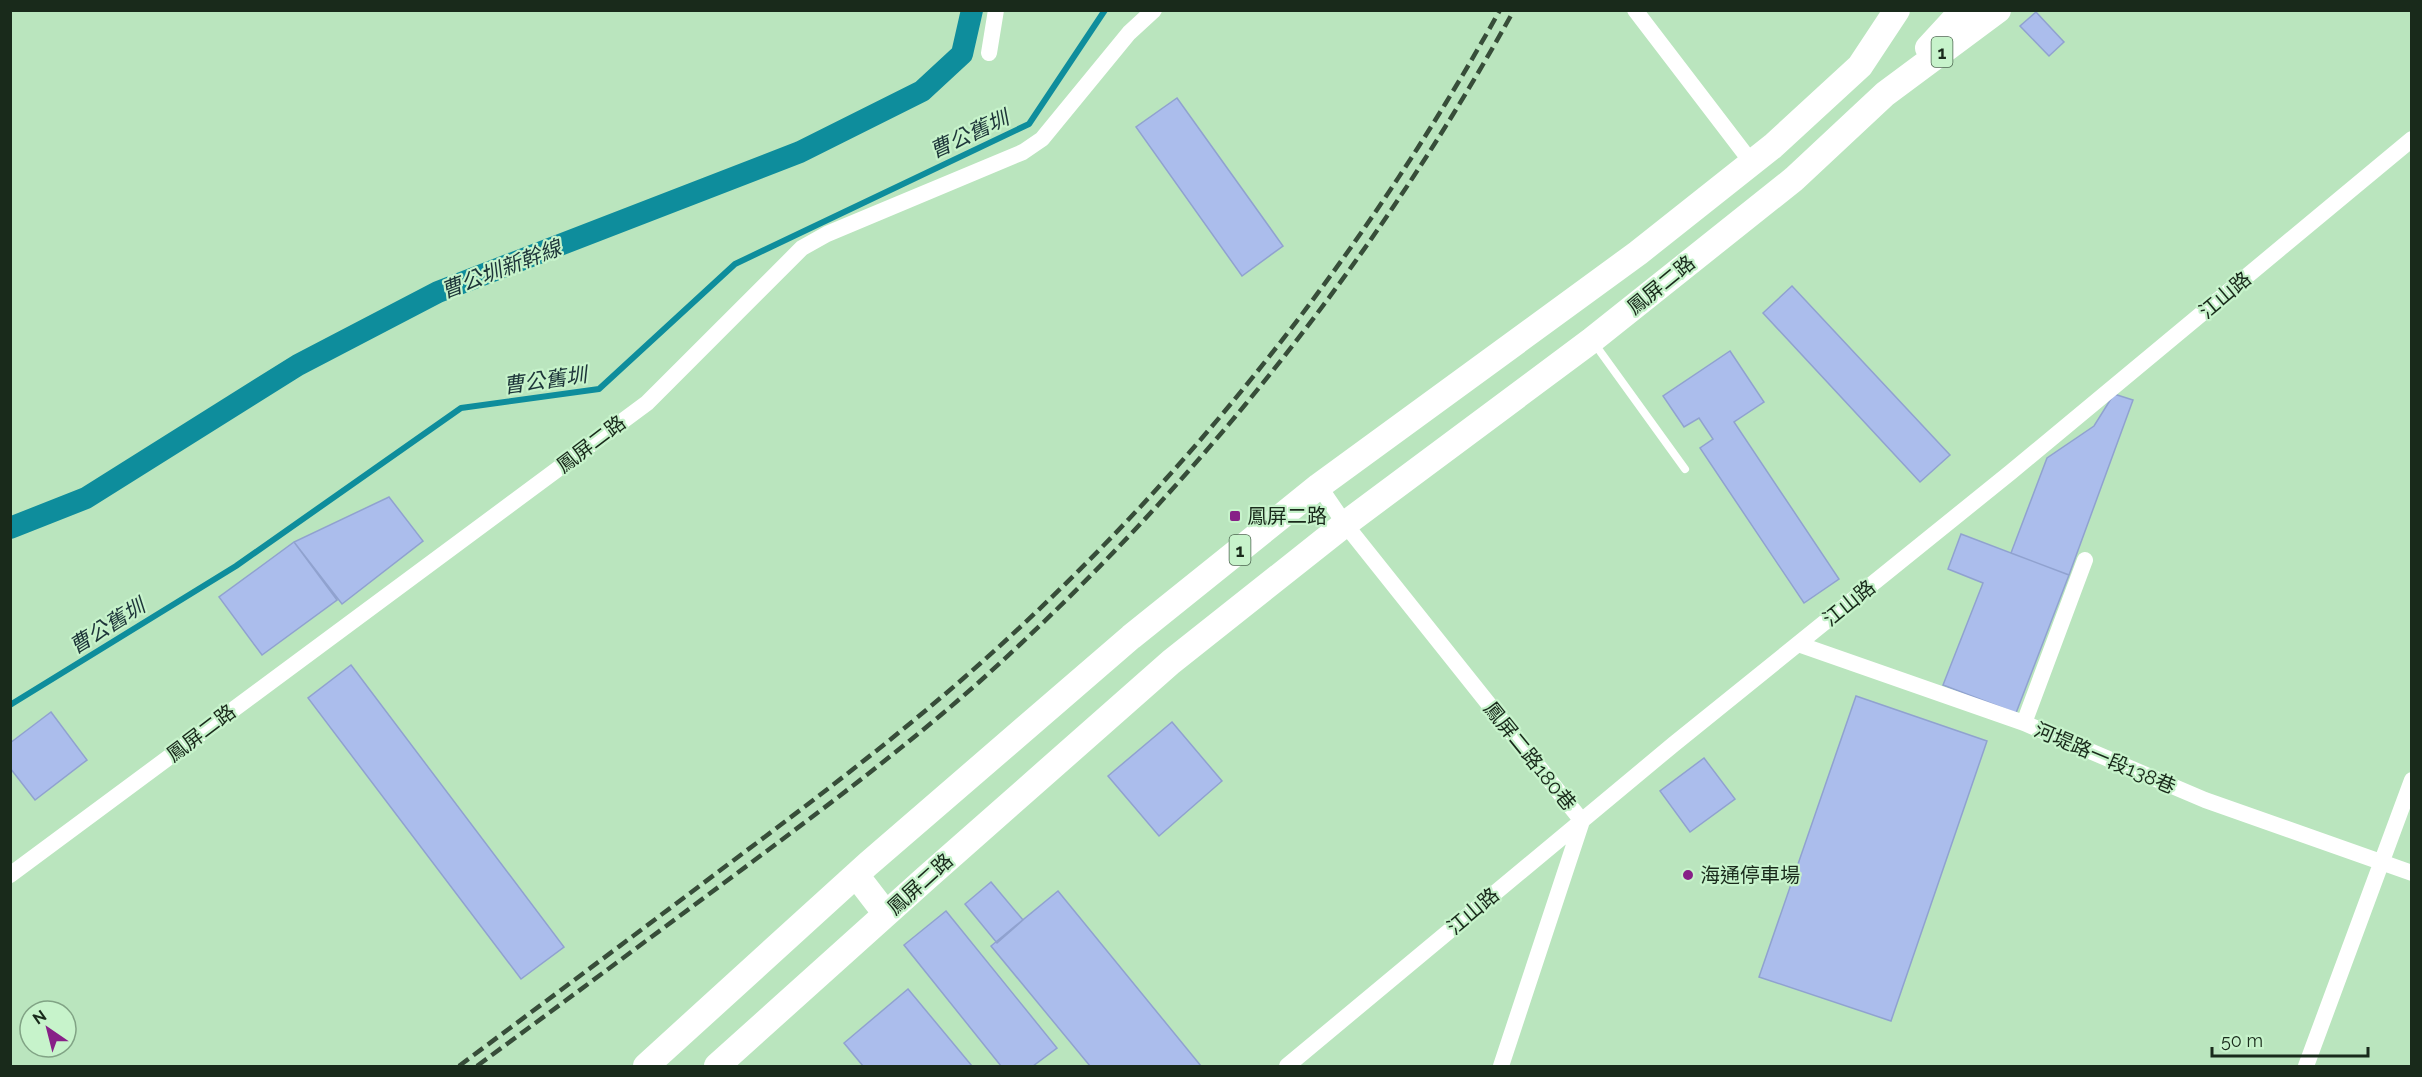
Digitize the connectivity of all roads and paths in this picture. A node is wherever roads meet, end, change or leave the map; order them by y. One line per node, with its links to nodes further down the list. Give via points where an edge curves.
1 (996, 10): 8 (street)
2 (1154, 10): 24 (street, 鳳屏二路, via 1129,33 1042,139 1023,152 826,234 802,248 647,403)
3 (1635, 10): 12 (street)
4 (1897, 10): 9 (main road, 鳳屏二路 / 1)
5 (1914, 10): 9 (main road, 1)
6 (1963, 10): 10 (main road, 1)
7 (1998, 10): 10 (main road, 鳳屏二路 / 1)
8 (988, 53)
9 (1860, 66): 12 (main road, 鳳屏二路 / 1)
10 (1885, 94): 13 (main road, 鳳屏二路 / 1, via 1794,179)
11 (2412, 140): 18 (street, 江山路)
12 (1752, 163): 15 (main road, 鳳屏二路 / 1, via 1638,253)
13 (1592, 340): 14 (lane); 16 (main road, 鳳屏二路 / 1)
14 (1685, 469)
15 (1319, 486): 16 (street, 鳳屏二路180巷); 25 (main road, 鳳屏二路 / 1, via 1131,637)
16 (1345, 524): 21 (street, 鳳屏二路180巷); 26 (main road, 鳳屏二路 / 1, via 1171,662)
17 (2085, 560): 19 (street)
18 (1798, 644): 19 (street, 河堤路一段138巷); 21 (street, 江山路)
19 (2024, 723): 22 (street, 河堤路一段138巷, via 2205,800)
20 (2412, 780): 22 (street)
21 (1582, 820): 29 (street, 江山路); 30 (street, 鳳屏二路180巷)
22 (2382, 863): 23 (street, 河堤路一段138巷); 31 (street)
23 (2412, 873)
24 (10, 875)
25 (856, 875): 26 (main road); 27 (main road, 鳳屏二路 / 1)
26 (886, 914): 28 (main road, 鳳屏二路 / 1)
27 (646, 1066)
28 (717, 1066)
29 (1287, 1066)
30 (1501, 1066)
31 (2306, 1066)

